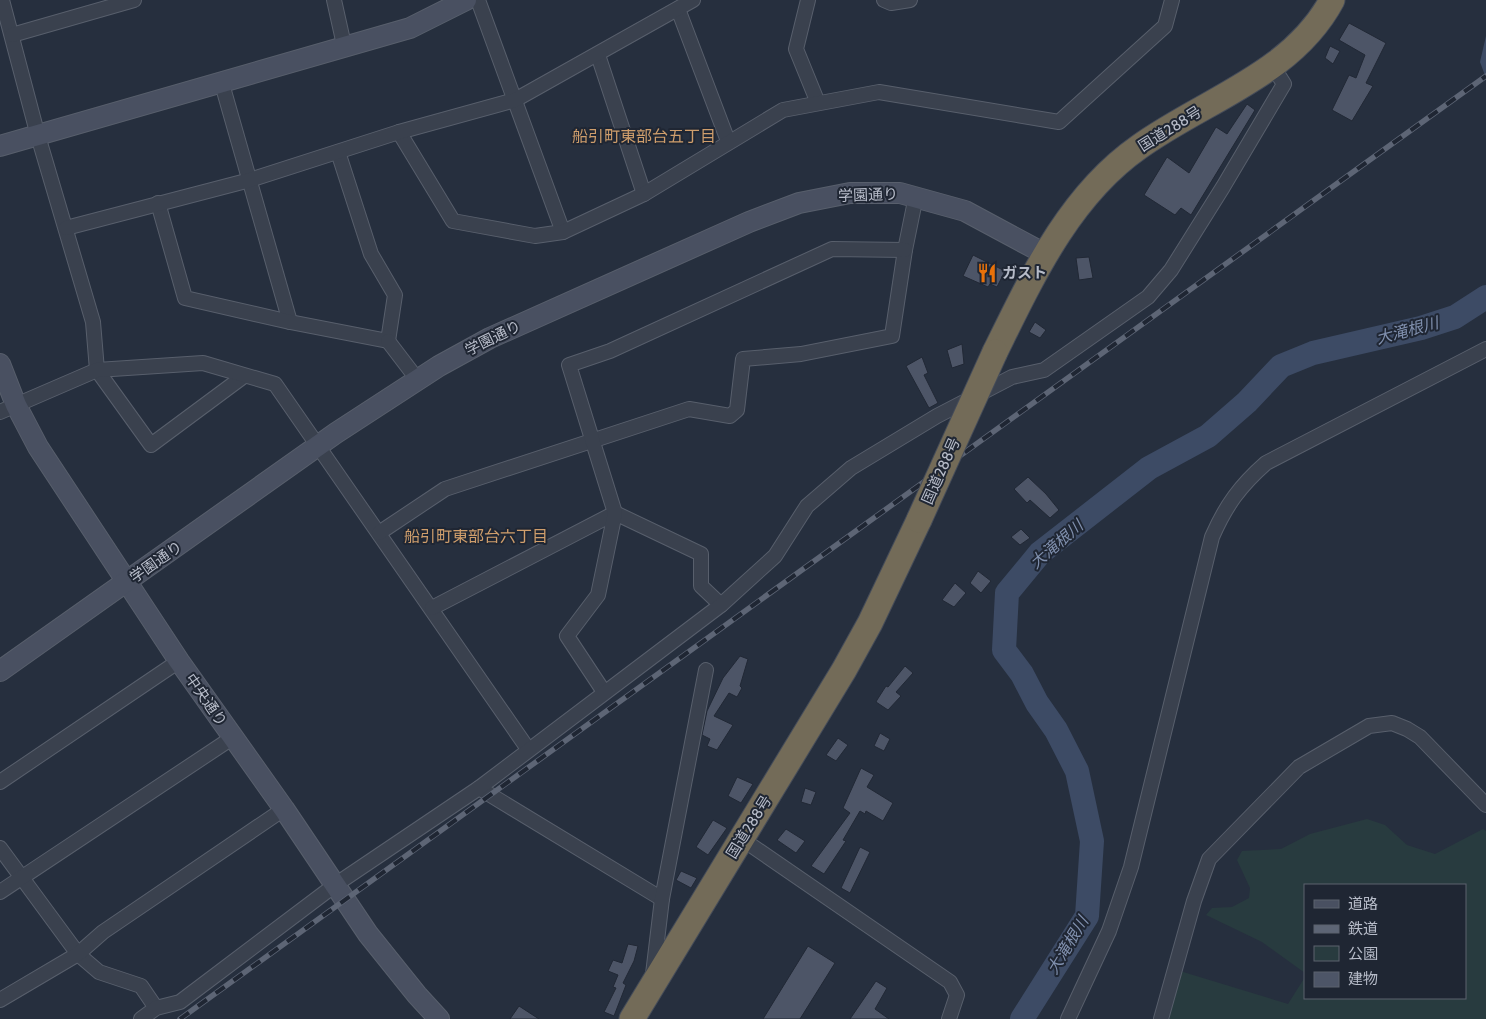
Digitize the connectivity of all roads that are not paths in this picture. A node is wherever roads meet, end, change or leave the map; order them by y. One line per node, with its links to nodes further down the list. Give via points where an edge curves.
1 (2, 0): 13 (street)
2 (134, 0): 13 (street)
3 (334, 0): 14 (street)
4 (466, 0): 14 (street, via 410,28)
5 (478, 0): 18 (street)
6 (693, 0): 12 (street)
7 (808, 0): 19 (street, via 796,50)
8 (884, 0): 9 (street, via 892,3)
9 (910, 0)
10 (1172, 0): 19 (street, via 1165,26 1059,122 879,92)
11 (1332, 0): 16 (highway, 国道288号, via 1322,18 1293,51)
12 (678, 9): 15 (street); 22 (street)
13 (12, 34): 21 (street)
14 (344, 45): 17 (street)
15 (598, 54): 18 (street); 26 (street)
16 (1272, 65): 32 (highway, 国道288号, via 1241,87 1138,147 1099,180); 46 (street, via 1284,84 1171,270 1148,297 1044,370 1012,377 937,416 851,468 807,506 775,556)
17 (222, 84): 21 (street); 25 (street)
18 (514, 100): 20 (street); 30 (street)
19 (818, 103): 22 (street, via 783,110)
20 (399, 132): 24 (street); 30 (street, via 453,220 535,236)
21 (38, 136): 23 (street); 29 (street)
22 (728, 141): 26 (street)
23 (0, 146)
24 (338, 152): 25 (street); 34 (street, via 371,254 395,295)
25 (250, 180): 28 (street); 33 (street)
26 (644, 194): 30 (street)
27 (916, 196): 31 (street); 32 (street, 学園通り, via 964,211); 39 (street, 学園通り, via 850,193 799,203 749,222 490,338)
28 (158, 203): 29 (street); 33 (street, via 185,298)
29 (66, 228): 37 (street, via 93,322)
30 (563, 232)
31 (905, 250): 41 (street, via 832,249 610,351 569,365); 41 (street, via 892,336 801,354 743,359 737,410 730,416 689,408)
32 (1045, 254): 58 (highway, 国道288号, bridge, via 995,352 870,624)
33 (290, 322): 34 (street)
34 (388, 341): 39 (street)
35 (1486, 349): 72 (street, via 1266,463 1244,482 1233,497 1212,537 1131,867 1108,931)
36 (0, 364): 40 (street, 中央通り)
37 (98, 370): 38 (street, via 203,363); 38 (street, via 151,445); 40 (street)
38 (244, 376): 42 (street, via 275,384)
39 (417, 379): 42 (street, 学園通り)
40 (8, 409): 45 (street, 中央通り, via 38,447)
41 (593, 440): 43 (street); 44 (street, via 444,489)
42 (320, 446): 44 (street); 45 (street, 学園通り)
43 (615, 513): 46 (street, via 701,554 701,586); 47 (street); 51 (street, via 598,595 567,636)
44 (379, 533): 47 (street)
45 (128, 582): 48 (street, 中央通り); 50 (street, 学園通り)
46 (721, 605): 51 (street)
47 (432, 608): 53 (street)
48 (179, 661): 52 (street, 中央通り); 54 (street)
49 (706, 670): 63 (street)
50 (0, 671)
51 (604, 692): 53 (street)
52 (232, 738): 57 (street, 中央通り); 60 (street)
53 (528, 749): 55 (street)
54 (0, 782)
55 (478, 788): 61 (street); 63 (street)
56 (1486, 806): 73 (street, via 1420,737 1392,723 1369,726 1299,767 1209,859)
57 (284, 810): 61 (street, 中央通り); 64 (street, via 104,932)
58 (742, 839): 65 (highway, 国道288号); 71 (street, via 950,982 957,995)
59 (0, 848): 60 (street)
60 (22, 876): 62 (street); 64 (street)
61 (335, 885): 67 (street, via 180,1002); 69 (street, 中央通り, via 388,960)
62 (0, 892)
63 (662, 899): 65 (street)
64 (78, 954): 66 (street); 67 (street, via 99,972 141,986)
65 (651, 987): 70 (highway, 国道288号)
66 (0, 1000)
67 (156, 1008): 68 (street)
68 (141, 1019)
69 (439, 1019)
70 (632, 1019)
71 (949, 1019)
72 (1068, 1019)
73 (1161, 1019)

